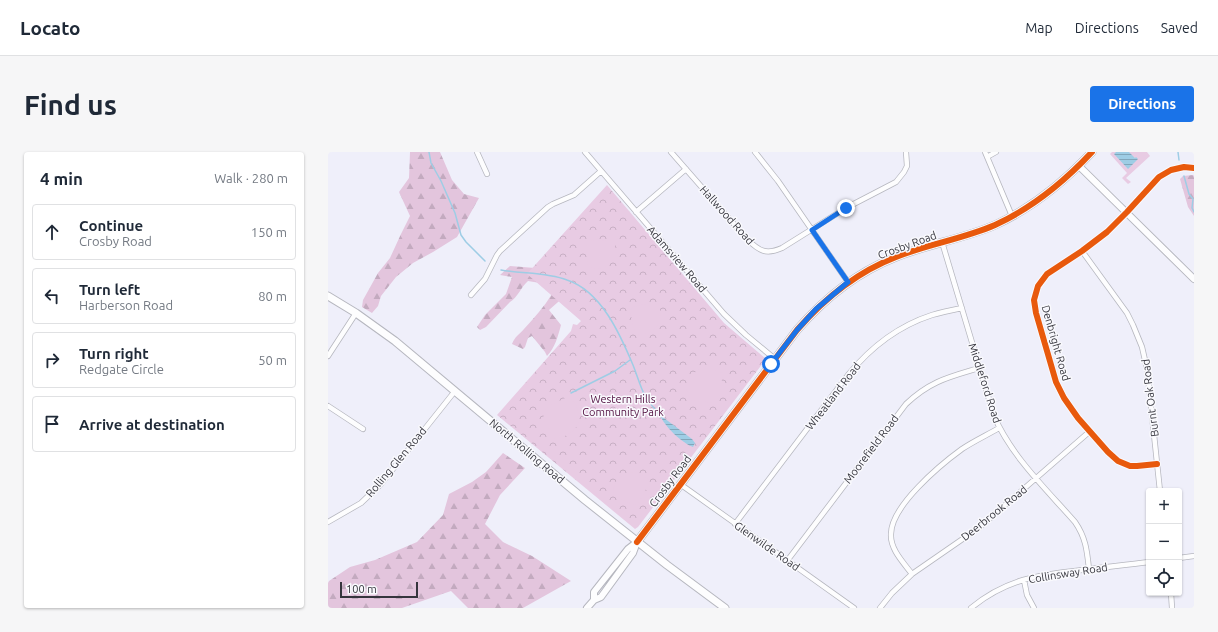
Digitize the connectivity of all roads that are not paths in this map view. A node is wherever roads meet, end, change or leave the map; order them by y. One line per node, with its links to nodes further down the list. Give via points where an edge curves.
1 (477, 152): 14 (street)
2 (585, 152): 13 (street, Adamsview Road)
3 (671, 152): 11 (street, Hallwood Road)
4 (755, 152): 18 (street)
5 (906, 152): 18 (street, Hallwood Road, via 907,166 896,182 846,208)
6 (985, 152): 9 (street)
7 (996, 152): 9 (street)
8 (1092, 152): 10 (main road, Crosby Road)
9 (987, 157): 17 (street)
10 (1079, 166): 16 (street); 17 (main road, Crosby Road, via 1056,187)
11 (686, 168): 15 (street); 18 (street, Hallwood Road, via 746,239 763,251 782,248)
12 (1194, 168): 16 (street, Denbright Road, via 1177,168 1164,173)
13 (601, 171): 15 (street, Adamsview Road); 23 (street, via 574,195 553,204 504,246 485,279)
14 (487, 174)
15 (636, 212): 28 (street, Adamsview Road, via 729,319)
16 (1127, 212): 20 (street, Denbright Road, via 1107,232); 21 (street)
17 (1012, 216): 19 (main road, Crosby Road, via 979,231)
18 (812, 230): 22 (street)
19 (942, 242): 22 (main road, Crosby Road, via 895,257); 25 (street, Middleford Road)
20 (1082, 251): 34 (street, Denbright Road, via 1047,274 1035,293 1034,306 1056,382 1070,408); 35 (street, Burnt Oak Road, via 1127,313 1142,347 1147,369)
21 (1194, 279)
22 (848, 282): 28 (main road, Crosby Road, via 816,309)
23 (471, 295)
24 (328, 296): 26 (main road, North Rolling Road)
25 (962, 308): 29 (street, Middleford Road); 40 (street, Wheatland Road, via 932,315 903,328 863,357)
26 (356, 312): 27 (street); 30 (main road, North Rolling Road)
27 (328, 356)
28 (775, 359): 37 (main road, Crosby Road)
29 (979, 368): 32 (street, Middleford Road); 44 (street, Moorefield Road, via 939,380 906,404)
30 (455, 391): 39 (street, Rolling Glen Road, via 381,484 360,502); 41 (main road, North Rolling Road)
31 (328, 406): 33 (street)
32 (999, 428): 36 (street, Middleford Road, via 1018,458); 47 (street, via 947,460 922,483 894,519 890,535 896,551)
33 (363, 429)
34 (1089, 432): 35 (street, Denbright Road, via 1118,462 1130,466); 36 (street, Deerbrook Road)
35 (1157, 464): 38 (street, Burnt Oak Road)
36 (1037, 478): 46 (street, Middleford Road, via 1080,528 1085,541); 47 (street, Deerbrook Road, via 980,528)
37 (680, 484): 40 (street, Glenwilde Road); 41 (main road, Crosby Road)
38 (1160, 488)
39 (328, 522)
40 (735, 524): 44 (street, Glenwilde Road)
41 (637, 542): 50 (street, Crosby Road, via 633,553 602,597 594,600); 51 (main road, North Rolling Road)
42 (1194, 556): 43 (street)
43 (1182, 558)
44 (787, 561): 52 (street, Glenwilde Road)
45 (1146, 562): 46 (street, Collinsway Road)
46 (1089, 569): 48 (street, Collinsway Road)
47 (912, 574): 53 (street, Deerbrook Road)
48 (1024, 580): 54 (street, Collinsway Road, via 998,589); 55 (street, via 1027,595)
49 (1171, 596): 56 (street)
50 (586, 608)
51 (725, 608)
52 (854, 608)
53 (880, 608)
54 (971, 608)
55 (1034, 608)
56 (1172, 608)

